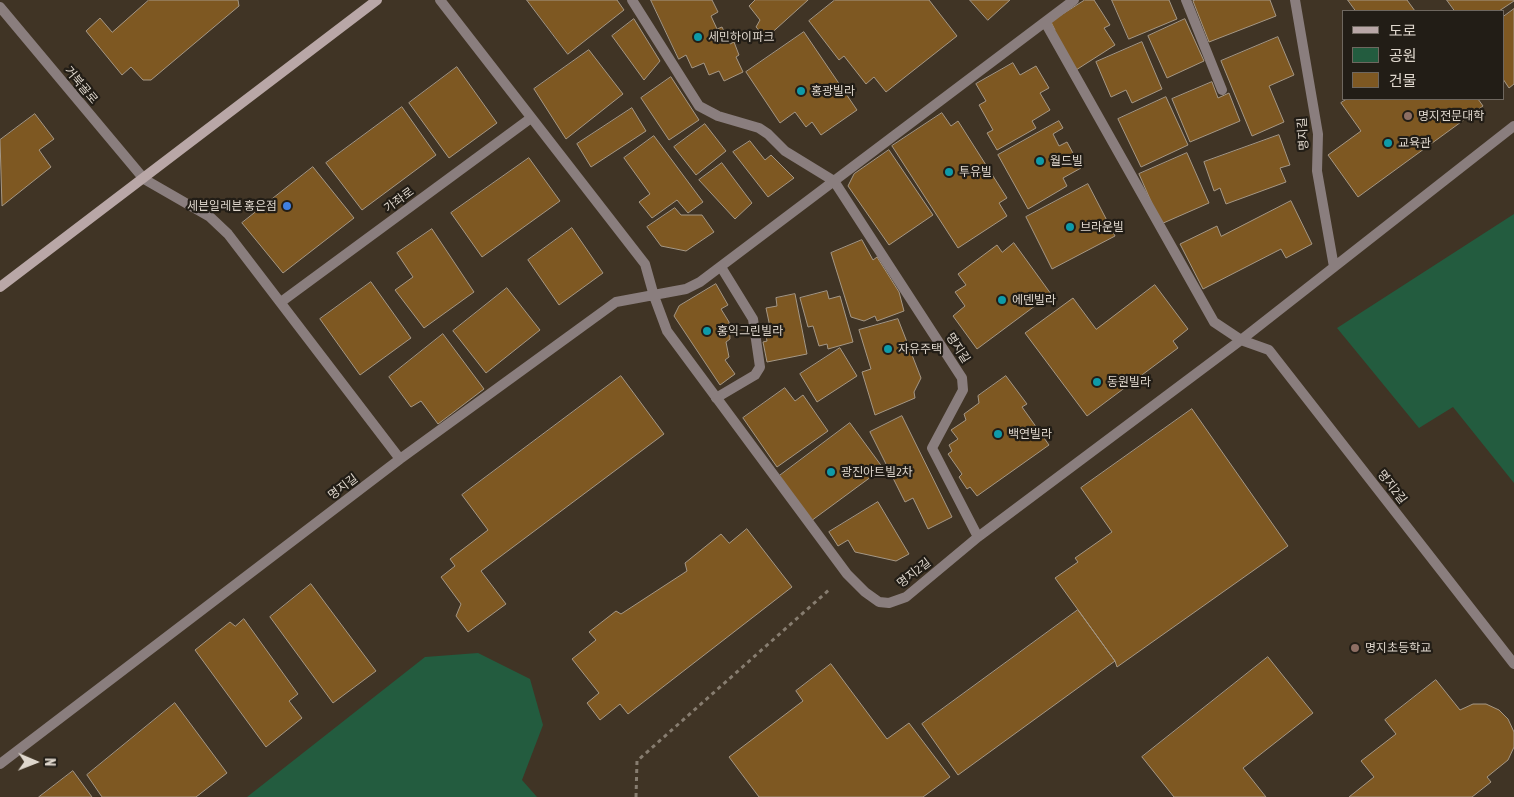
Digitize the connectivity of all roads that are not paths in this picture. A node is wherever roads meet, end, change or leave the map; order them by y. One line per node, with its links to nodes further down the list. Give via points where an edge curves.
1 (377, 0): 12 (main road)
2 (440, 0): 10 (street)
3 (632, 0): 13 (street, via 699,106 718,116 759,128 785,152)
4 (1074, 0): 8 (street, 명지길)
5 (1186, 0): 9 (street)
6 (1295, 0): 15 (street, 명지길, via 1318,134 1317,171)
7 (0, 7): 12 (street, 거북골로)
8 (1045, 22): 13 (street, 명지길); 19 (street, via 1214,322)
9 (1222, 90)
10 (531, 118): 17 (street, via 645,264); 18 (street, 가좌로)
11 (1514, 126): 15 (street, 명지2길)
12 (144, 179): 16 (main road); 18 (street, via 210,217 228,234)
13 (834, 181): 14 (street, 명지길); 22 (street, 명지길, via 962,378 963,390 932,448)
14 (720, 267): 17 (street, 명지길, via 693,286); 20 (street, via 753,319 760,367 755,375)
15 (1334, 267): 19 (street, 명지2길)
16 (0, 287)
17 (654, 296): 20 (street, 명지2길, via 667,331); 21 (street, 명지길, via 616,302)
18 (281, 302): 21 (street)
19 (1241, 340): 22 (street, 명지2길); 23 (street, 명지2길, via 1269,350)
20 (716, 398): 22 (street, 명지2길, via 847,574 874,599 884,603 906,597)
21 (400, 459): 24 (street, 명지길)
22 (978, 537)
23 (1514, 664)
24 (0, 764)

